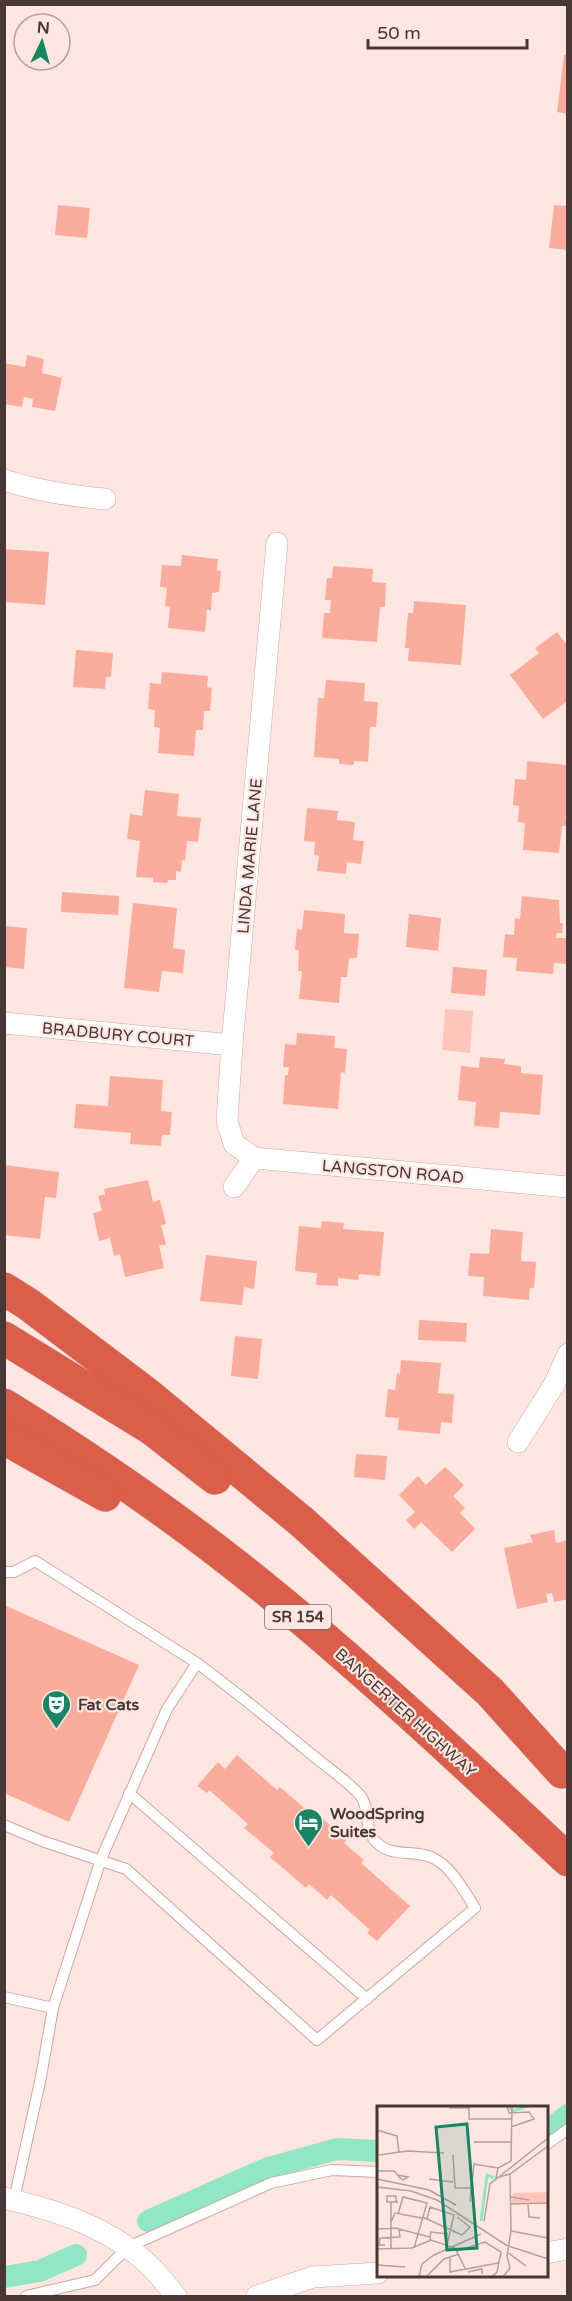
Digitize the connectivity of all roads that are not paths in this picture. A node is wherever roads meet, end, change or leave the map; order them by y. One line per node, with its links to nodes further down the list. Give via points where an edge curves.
1 (4, 480): 2 (street, via 67,496)
2 (105, 499)
3 (277, 543): 5 (street, LINDA MARIE LANE)
4 (4, 1023): 5 (street, BRADBURY COURT)
5 (232, 1045): 6 (street, LINDA MARIE LANE, via 227,1121 234,1144)
6 (254, 1158): 7 (street); 8 (street, LANGSTON ROAD)
7 (234, 1187)
8 (567, 1187)
9 (4, 1289): 18 (highway, via 147,1394 302,1522 490,1692)
10 (4, 1338): 18 (highway, via 152,1429 312,1553)
11 (567, 1354): 14 (street, via 555,1383)
12 (4, 1405): 16 (highway, BANGERTER HIGHWAY / SR 154, via 106,1470)
13 (4, 1438): 16 (highway)
14 (518, 1442)
15 (4, 1572): 17 (lane, via 14,1572 34,1561)
16 (274, 1596): 22 (highway, BANGERTER HIGHWAY / SR 154, via 401,1706)
17 (197, 1664): 19 (lane, via 167,1710); 24 (lane, via 245,1698 362,1797 368,1829 381,1847 434,1858 447,1867 475,1908)
18 (565, 1774)
19 (129, 1793): 21 (lane); 24 (lane)
20 (4, 1825): 21 (lane)
21 (101, 1859): 24 (lane, via 126,1869 317,2040); 25 (lane)
22 (567, 1860)
23 (4, 1997): 25 (lane)
24 (367, 1999)
25 (53, 2008): 29 (lane, via 45,2058)
26 (567, 2128): 27 (lane)
27 (548, 2143)
28 (377, 2172): 30 (lane, via 332,2170 272,2183)
29 (9, 2199): 30 (street, via 81,2221)
30 (128, 2247): 34 (lane, via 94,2280); 35 (street, via 153,2268)
31 (567, 2249): 32 (street)
32 (548, 2253)
33 (377, 2273): 36 (street, via 313,2277)
34 (26, 2296)
35 (176, 2296)
36 (257, 2296)

